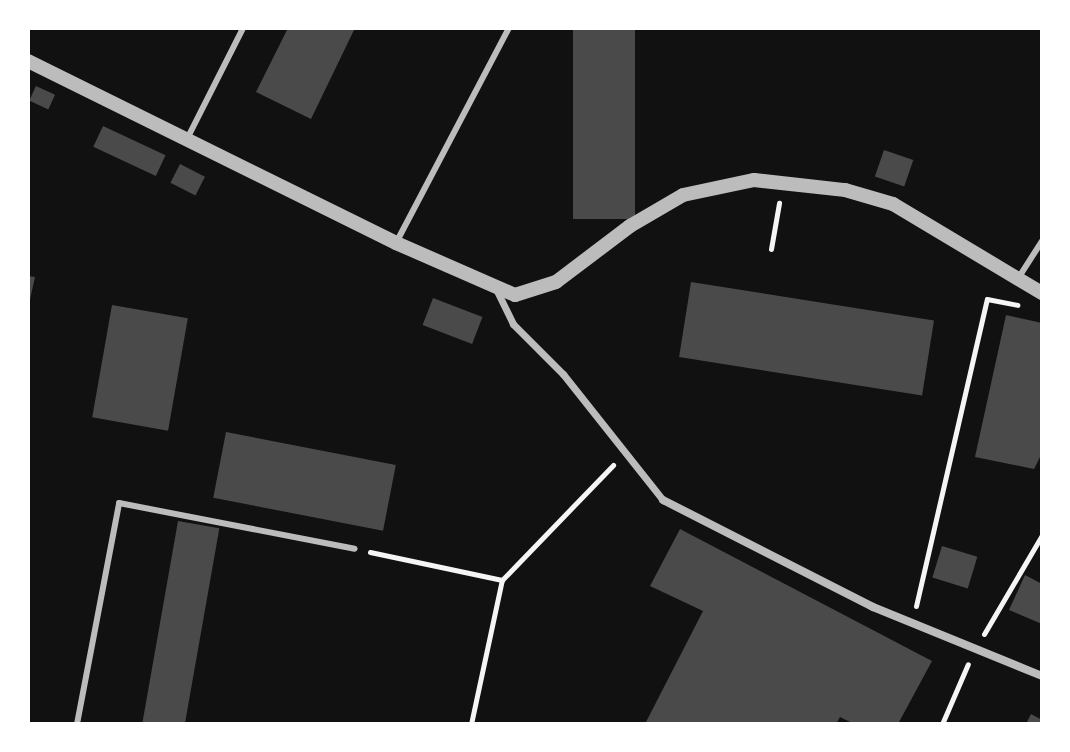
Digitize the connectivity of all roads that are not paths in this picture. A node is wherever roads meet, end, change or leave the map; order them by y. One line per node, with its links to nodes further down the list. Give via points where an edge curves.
1 (243, 28): 4 (lane)
2 (509, 28): 6 (lane)
3 (28, 61): 4 (street)
4 (187, 139): 6 (street)
5 (1042, 241): 7 (lane)
6 (396, 243): 8 (street)
7 (1019, 277): 8 (street, via 893,204 845,190 754,180 683,195 545,287 515,295); 9 (street)
8 (497, 291): 10 (street, via 513,324 563,374)
9 (1042, 293)
10 (663, 500): 12 (street, via 912,624)
11 (355, 549): 13 (lane, via 119,503)
12 (1042, 676)
13 (77, 724)

